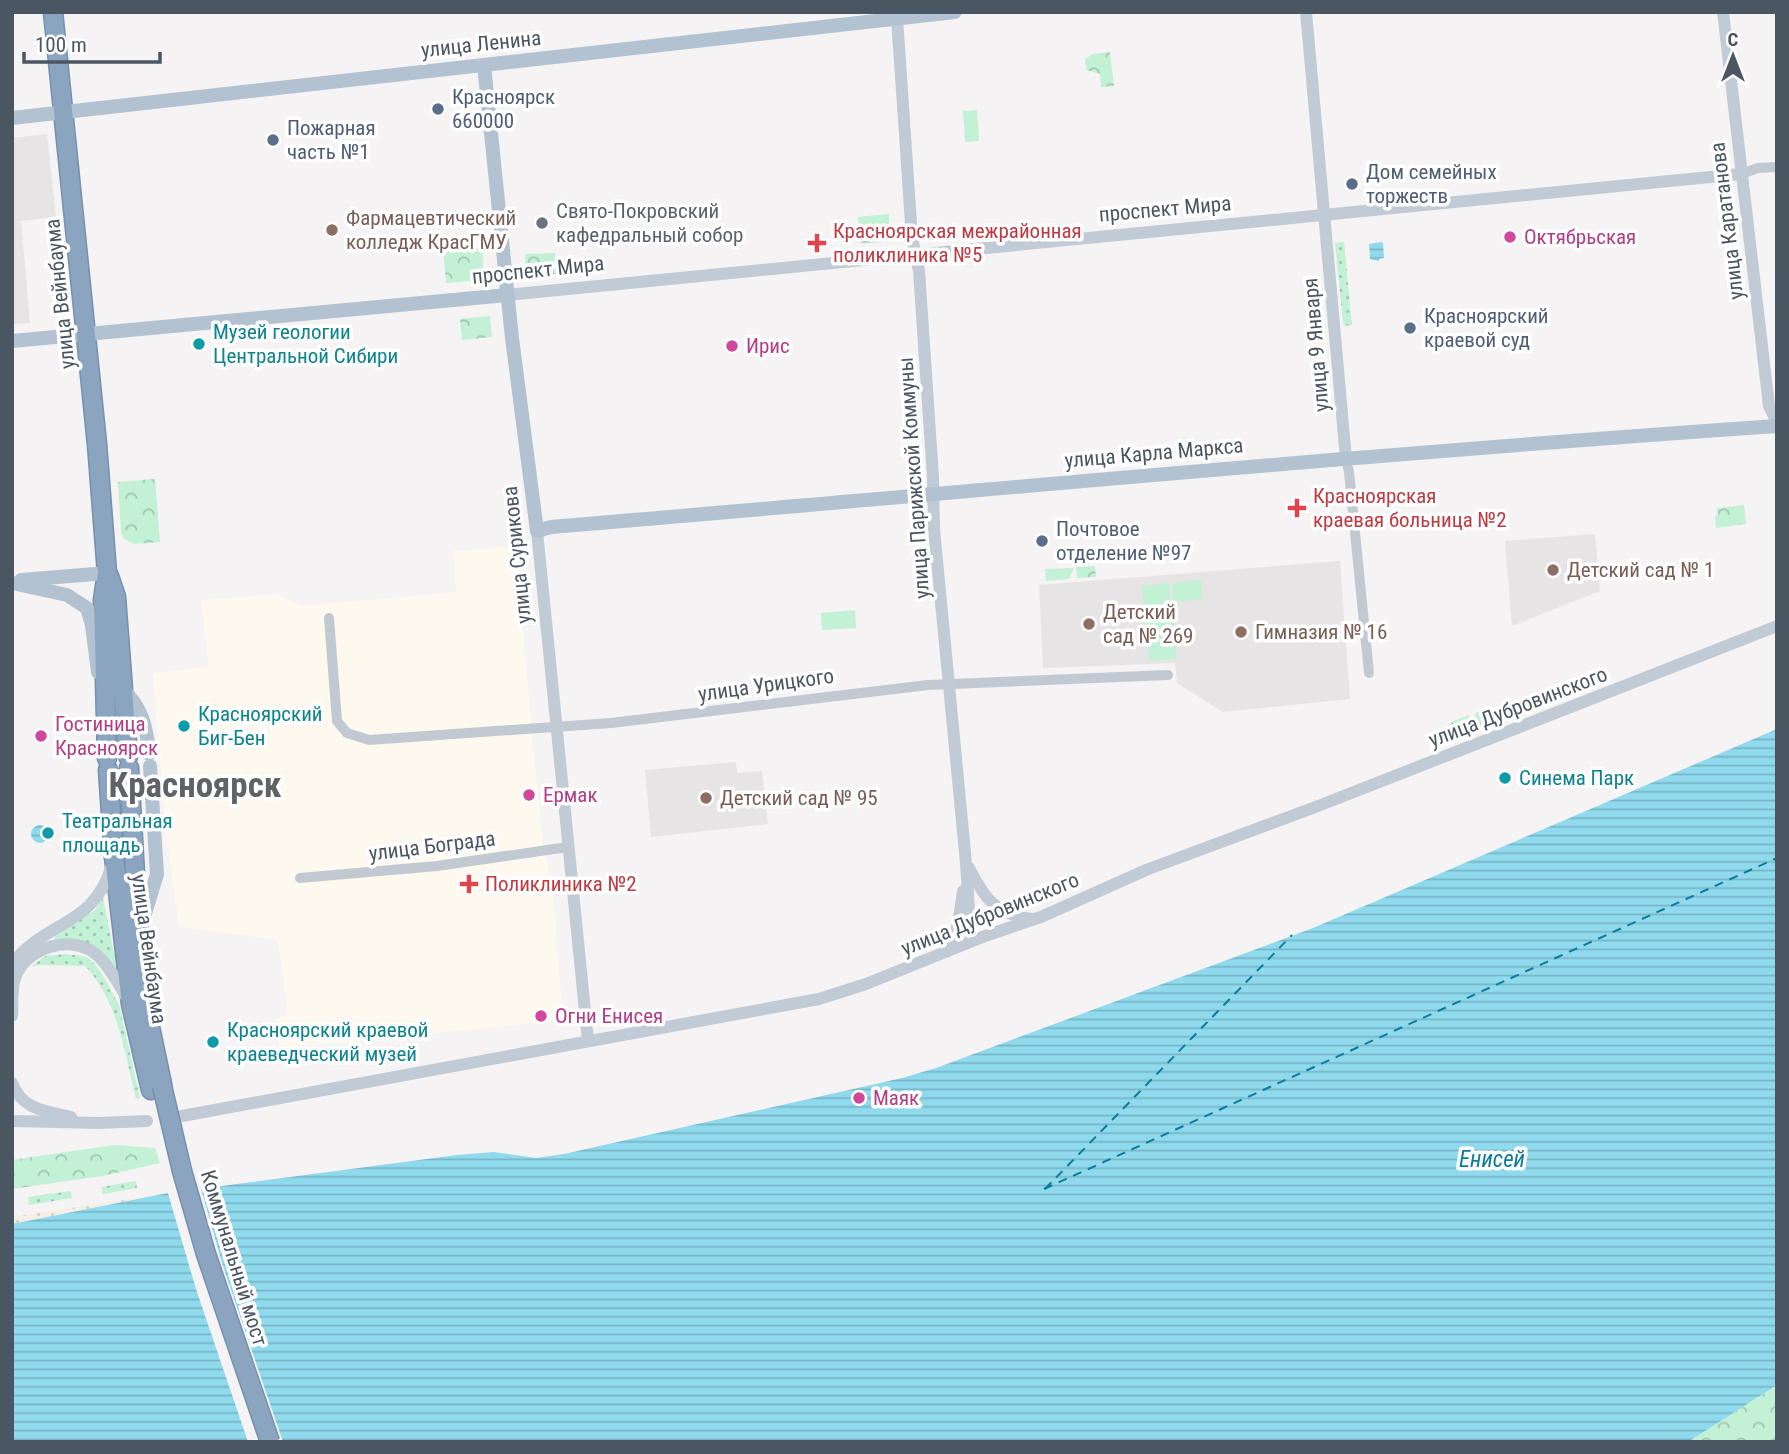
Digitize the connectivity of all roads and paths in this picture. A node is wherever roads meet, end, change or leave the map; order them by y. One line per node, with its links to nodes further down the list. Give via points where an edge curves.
1 (53, 12): 7 (highway, улица Вейнбаума)
2 (955, 12): 5 (main road, улица Ленина)
3 (1306, 12): 11 (main road, улица 9 Января)
4 (1723, 12): 10 (main road, улица Каратанова)
5 (897, 15): 6 (main road, улица Ленина); 12 (main road, улица Парижской Коммуны)
6 (484, 65): 7 (main road, улица Ленина); 13 (main road, улица Сурикова)
7 (64, 112): 8 (main road, улица Ленина); 14 (highway, улица Вейнбаума)
8 (12, 118)
9 (1777, 167): 10 (street, проспект Мира)
10 (1741, 174): 11 (main road, проспект Мира); 16 (main road, улица Каратанова, via 1769,406)
11 (1324, 215): 12 (main road, проспект Мира); 17 (main road, улица 9 Января)
12 (916, 255): 13 (main road, проспект Мира); 18 (main road, улица Парижской Коммуны)
13 (507, 295): 14 (main road, проспект Мира); 19 (main road, улица Сурикова)
14 (86, 334): 15 (main road, проспект Мира); 20 (highway, улица Вейнбаума)
15 (12, 341)
16 (1777, 424): 17 (main road, улица Карла Маркса)
17 (1346, 458): 18 (main road, улица Карла Маркса); 24 (street, улица 9 Января)
18 (934, 495): 19 (main road, улица Карла Маркса); 26 (main road, улица Парижской Коммуны)
19 (537, 531): 29 (main road, улица Сурикова)
20 (107, 573): 21 (main road); 27 (highway, улица Вейнбаума, via 116,597); 28 (highway, улица Вейнбаума, via 103,600)
21 (12, 582): 28 (main road, via 66,595 87,608)
22 (329, 618): 29 (street, улица Урицкого, via 337,720 347,733 369,740)
23 (1777, 626): 34 (main road, улица Дубровинского, via 1146,870)
24 (1369, 673)
25 (1168, 675): 26 (street, улица Урицкого)
26 (949, 684): 29 (street, улица Урицкого); 32 (main road, улица Парижской Коммуны)
27 (121, 688): 35 (highway, улица Вейнбаума); 35 (main road, via 147,727 150,760 157,874)
28 (106, 727): 31 (highway, улица Вейнбаума)
29 (556, 728): 30 (main road, улица Сурикова)
30 (568, 847): 33 (street, улица Бограда); 41 (main road, улица Сурикова)
31 (114, 858): 38 (main road, via 102,890 88,908 44,936); 39 (highway, улица Вейнбаума)
32 (966, 863): 34 (main road, via 984,897 995,906); 36 (main road, улица Парижской Коммуны); 37 (main road, via 958,925)
33 (300, 878)
34 (1036, 919): 36 (main road, улица Дубровинского)
35 (139, 931): 43 (highway, улица Вейнбаума)
36 (971, 942): 37 (main road, улица Дубровинского)
37 (946, 952): 41 (main road, улица Дубровинского, via 803,1003)
38 (12, 964)
39 (131, 1004): 40 (main road, via 99,957 61,944 46,947 22,965 13,988); 43 (highway, улица Вейнбаума)
40 (12, 1016)
41 (588, 1041): 44 (main road, улица Дубровинского)
42 (12, 1083): 47 (main road, via 25,1105)
43 (157, 1088): 48 (highway, Коммунальный мост, via 201,1269); 49 (highway, Коммунальный мост, bridge, via 206,1254)
44 (182, 1116)
45 (12, 1121): 47 (main road)
46 (147, 1121): 47 (main road)
47 (99, 1123)
48 (261, 1442)
49 (270, 1442)

